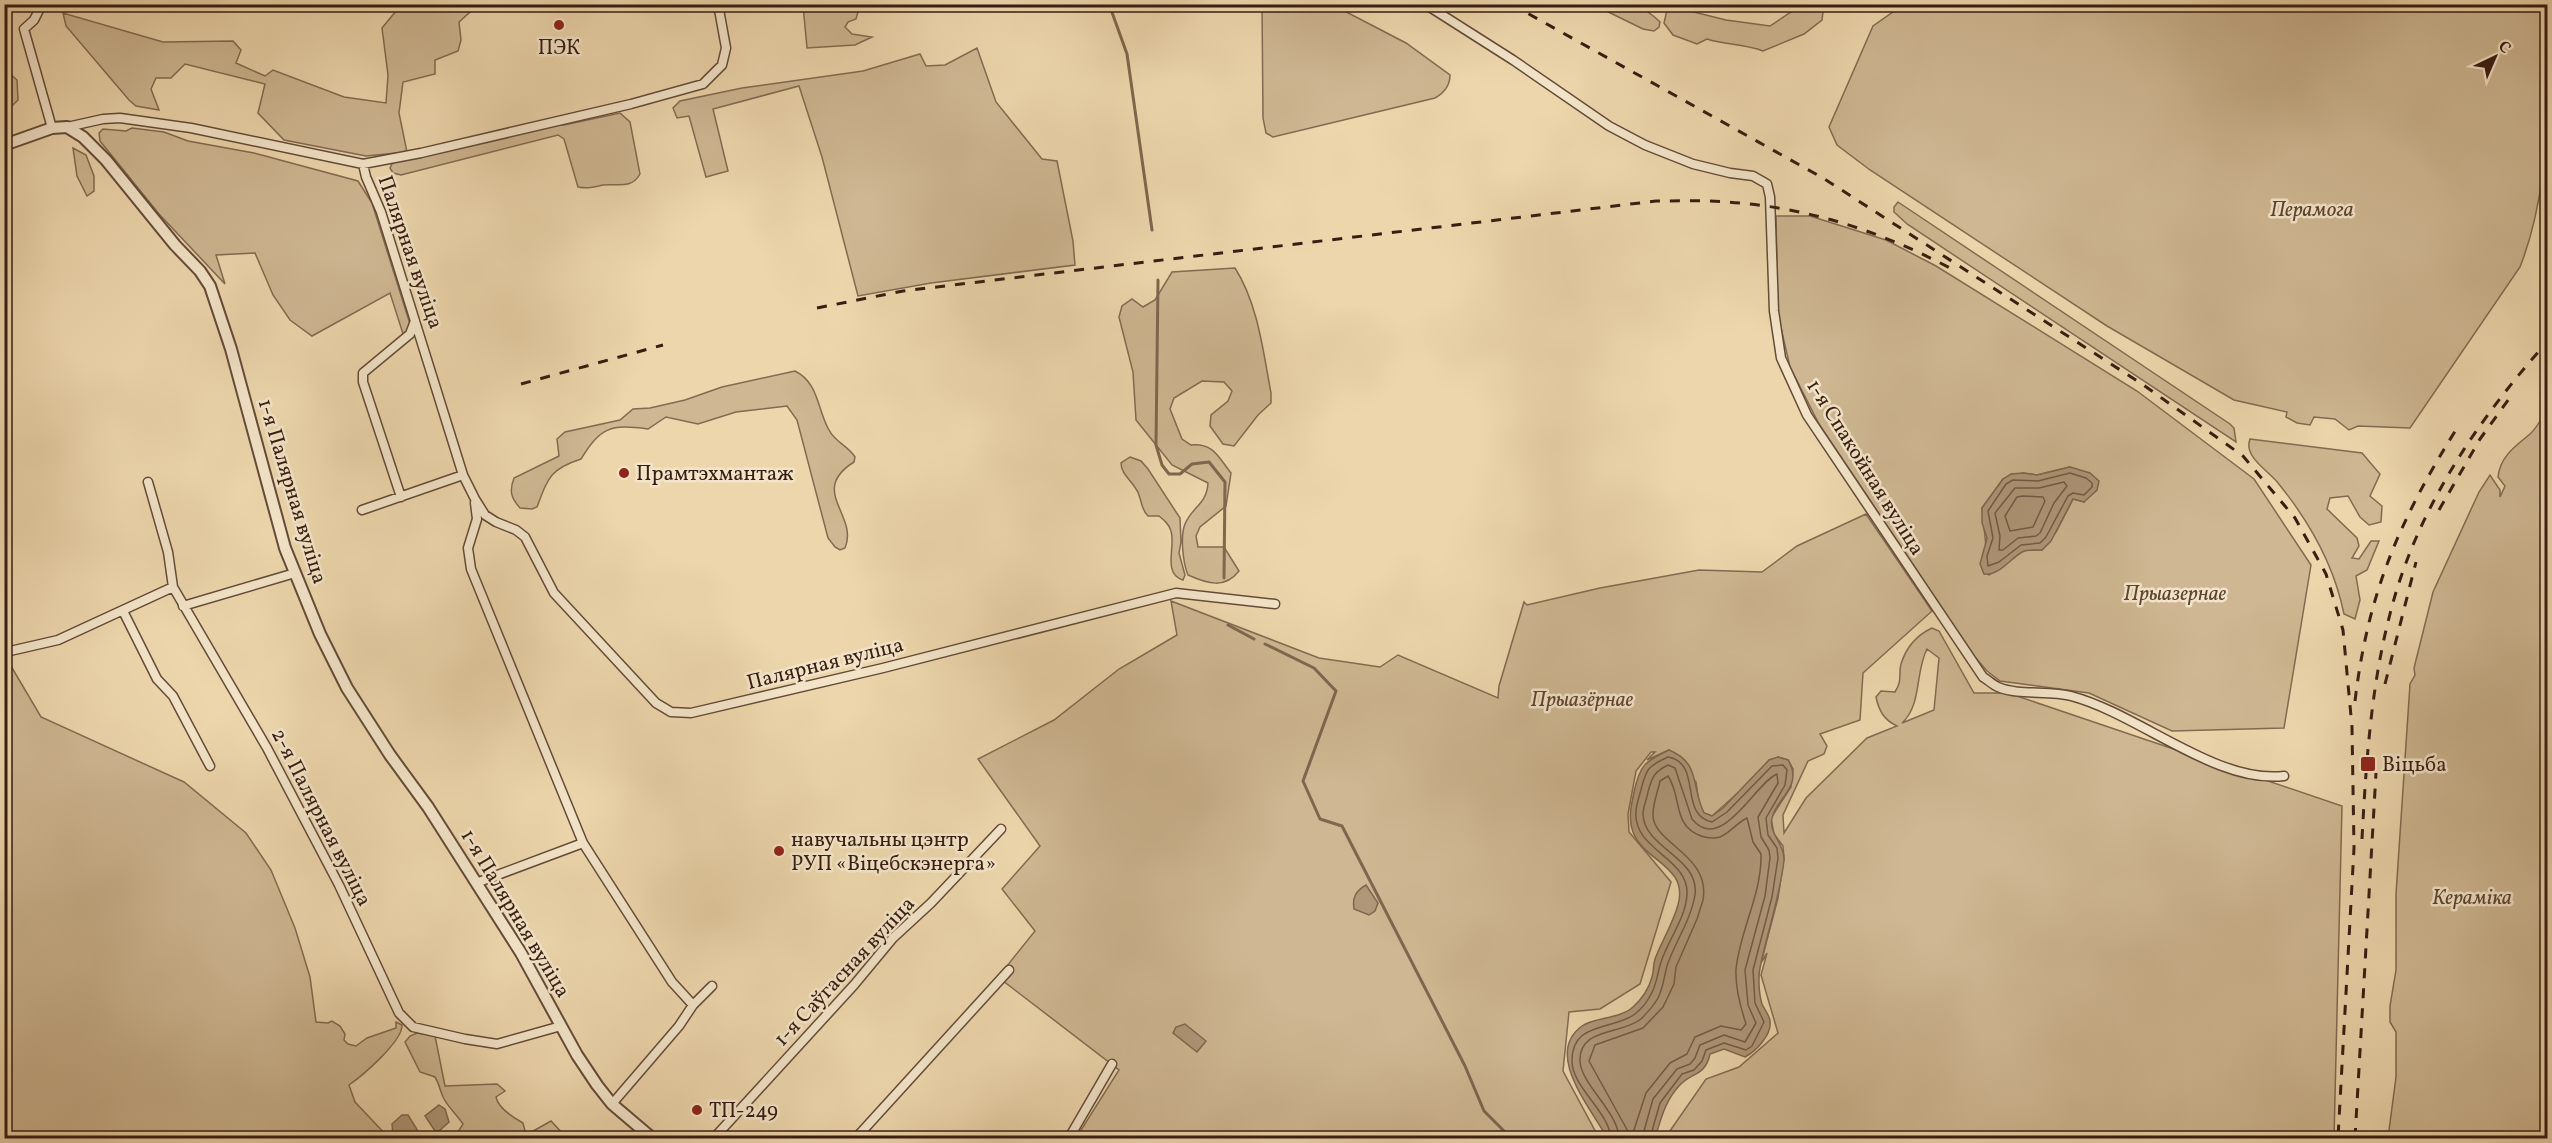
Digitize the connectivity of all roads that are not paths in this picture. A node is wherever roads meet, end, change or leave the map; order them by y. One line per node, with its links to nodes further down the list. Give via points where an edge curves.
1 (42, 4): 5 (street, via 24,29)
2 (718, 4): 7 (street, via 726,48 722,65 703,84)
3 (1425, 4): 21 (street, 1-я Спакойная вуліца, via 1645,146 1693,164 1753,176 1767,184 1774,311 1781,358 1807,415 1983,677 1997,687 2072,696 2237,773)
4 (67, 127): 5 (street); 7 (street, Палярная вуліца, via 120,118 191,128); 14 (street, 1-я Палярная вуліца, via 106,160 210,286)
5 (51, 128): 6 (street)
6 (4, 144)
7 (363, 164): 8 (street, Палярная вуліца)
8 (416, 321): 9 (street, Палярная вуліца); 11 (street, via 410,334 363,373)
9 (463, 475): 11 (street); 12 (street, Палярная вуліца)
10 (148, 482): 15 (street, 2-я Палярная вуліца, via 168,552)
11 (400, 497): 13 (street)
12 (475, 500): 16 (street, Палярная вуліца, via 485,515 525,537 554,593 656,703 682,714 883,668 1176,593); 23 (street, Палярная вуліца, via 477,519 468,548 471,568)
13 (362, 510)
14 (295, 573): 17 (street); 24 (street, 1-я Палярная вуліца, via 347,688)
15 (173, 587): 17 (street, 2-я Палярная вуліца); 18 (street)
16 (1275, 604)
17 (183, 606): 28 (street, 2-я Палярная вуліца, via 267,748 339,885 399,1013 413,1027 497,1044)
18 (123, 611): 19 (street, via 58,640); 20 (street, via 157,679 173,696)
19 (10, 651)
20 (210, 766)
21 (2284, 776)
22 (1001, 829): 32 (street, 1-я Саўгасная вуліца, via 893,939)
23 (583, 843): 24 (street); 27 (street, Палярная вуліца, via 672,982)
24 (476, 883): 28 (street, 1-я Палярная вуліца)
25 (1009, 970): 33 (street)
26 (712, 986): 27 (street)
27 (693, 1005): 30 (street)
28 (561, 1026): 30 (street, 1-я Палярная вуліца)
29 (1112, 1064): 34 (street)
30 (612, 1104): 31 (street, 1-я Палярная вуліца)
31 (652, 1138)
32 (714, 1138)
33 (856, 1138)
34 (1069, 1138)

